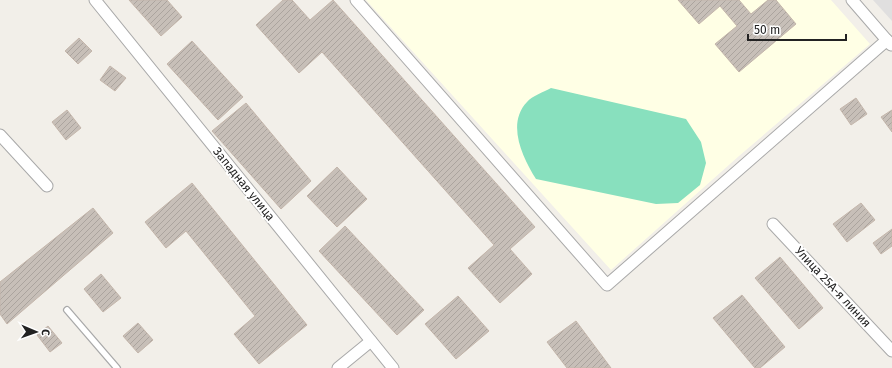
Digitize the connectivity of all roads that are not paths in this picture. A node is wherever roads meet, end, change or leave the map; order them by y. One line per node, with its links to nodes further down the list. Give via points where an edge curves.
1 (95, 0): 9 (street, Западная улица)
2 (356, 0): 4 (street, via 607,285)
3 (852, 0): 4 (street)
4 (890, 43)
5 (0, 135): 6 (street)
6 (47, 186)
7 (774, 224): 10 (street, Улица 25А-я линия)
8 (67, 310): 11 (lane)
9 (371, 341): 12 (street); 13 (street, Западная улица)
10 (892, 351)
11 (117, 368)
12 (338, 368)
13 (393, 368)

